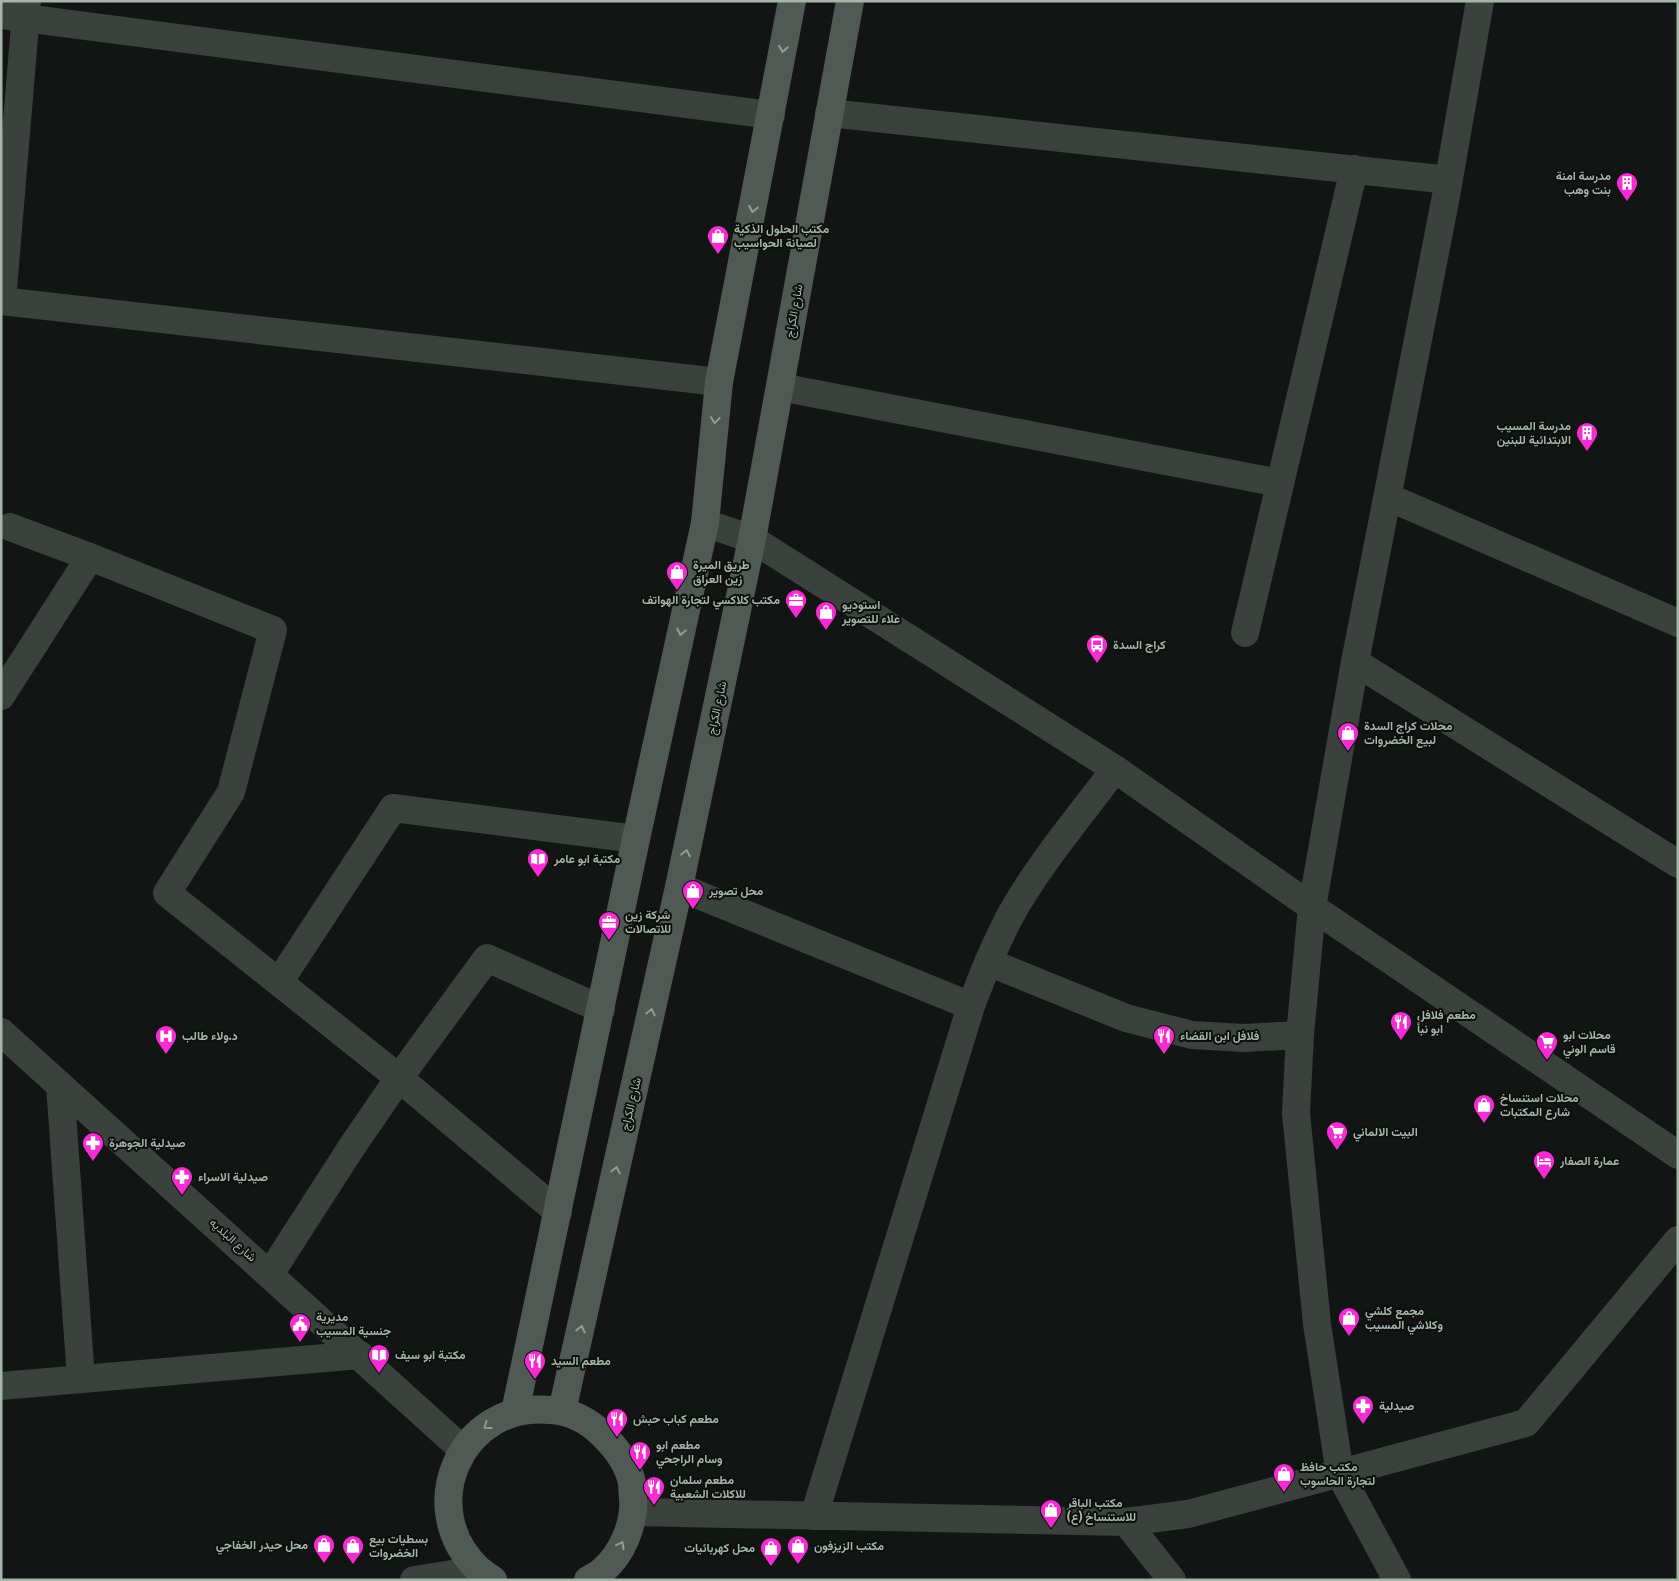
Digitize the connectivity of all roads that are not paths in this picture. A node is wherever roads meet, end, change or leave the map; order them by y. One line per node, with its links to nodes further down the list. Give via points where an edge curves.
1 (792, 1): 6 (main road, one-way to 6)
2 (850, 1): 5 (main road, شارع الكراج)
3 (1480, 1): 8 (street)
4 (18, 12): 6 (street); 9 (street)
5 (829, 113): 7 (street); 11 (main road, شارع الكراج)
6 (771, 116): 10 (main road, one-way to 10)
7 (1354, 168): 8 (street); 12 (street)
8 (1449, 180): 13 (street)
9 (2, 301): 10 (street)
10 (719, 382): 14 (main road, one-way to 14)
11 (780, 387): 12 (street); 16 (main road, شارع الكراج)
12 (1280, 483): 19 (street)
13 (1388, 497): 18 (street); 20 (street)
14 (705, 523): 16 (street); 23 (main road, one-way to 23)
15 (10, 527): 17 (street)
16 (752, 539): 22 (street); 25 (main road, شارع الكراج, one-way to 16)
17 (90, 557): 21 (street); 28 (street, via 273,630 232,792 167,893)
18 (1678, 623)
19 (1246, 632)
20 (1355, 662): 24 (street); 26 (street)
21 (1, 696)
22 (1115, 769): 26 (street); 27 (street, via 1034,877)
23 (636, 839): 28 (street, via 393,808); 30 (main road)
24 (1678, 864)
25 (679, 887): 29 (street); 42 (main road, شارع الكراج, one-way to 25)
26 (1312, 907): 32 (street); 35 (street)
27 (988, 962): 29 (street); 32 (street, via 1126,1018 1192,1035 1244,1038)
28 (278, 982): 33 (street)
29 (971, 1006): 47 (street)
30 (600, 1009): 33 (street, via 487,958); 36 (main road)
31 (1, 1032): 34 (street, شارع البلديه)
32 (1300, 1035): 45 (street, via 1296,1113 1317,1324)
33 (399, 1078): 36 (street); 38 (street)
34 (60, 1085): 38 (street, شارع البلديه); 40 (street)
35 (1678, 1155)
36 (558, 1212): 43 (main road)
37 (1678, 1240): 45 (street, via 1526,1423)
38 (270, 1274): 39 (street, شارع البلديه)
39 (360, 1355): 40 (street); 44 (street, شارع البلديه)
40 (81, 1379): 41 (street)
41 (1, 1386)
42 (562, 1411): 43 (main road, via 539,1408); 46 (main road, via 593,1424 617,1448 631,1479)
43 (516, 1412): 44 (main road, one-way to 44, via 495,1420 477,1433)
44 (463, 1450): 49 (main road, via 452,1471 449,1518 459,1546)
45 (1340, 1474): 48 (street, via 1188,1514); 53 (street)
46 (634, 1512): 47 (street); 51 (main road, one-way to 46, via 601,1572 623,1545)
47 (814, 1516): 48 (street)
48 (1126, 1522): 52 (street)
49 (486, 1575): 50 (street)
50 (414, 1580)
51 (588, 1580)
52 (1172, 1580)
53 (1397, 1580)

